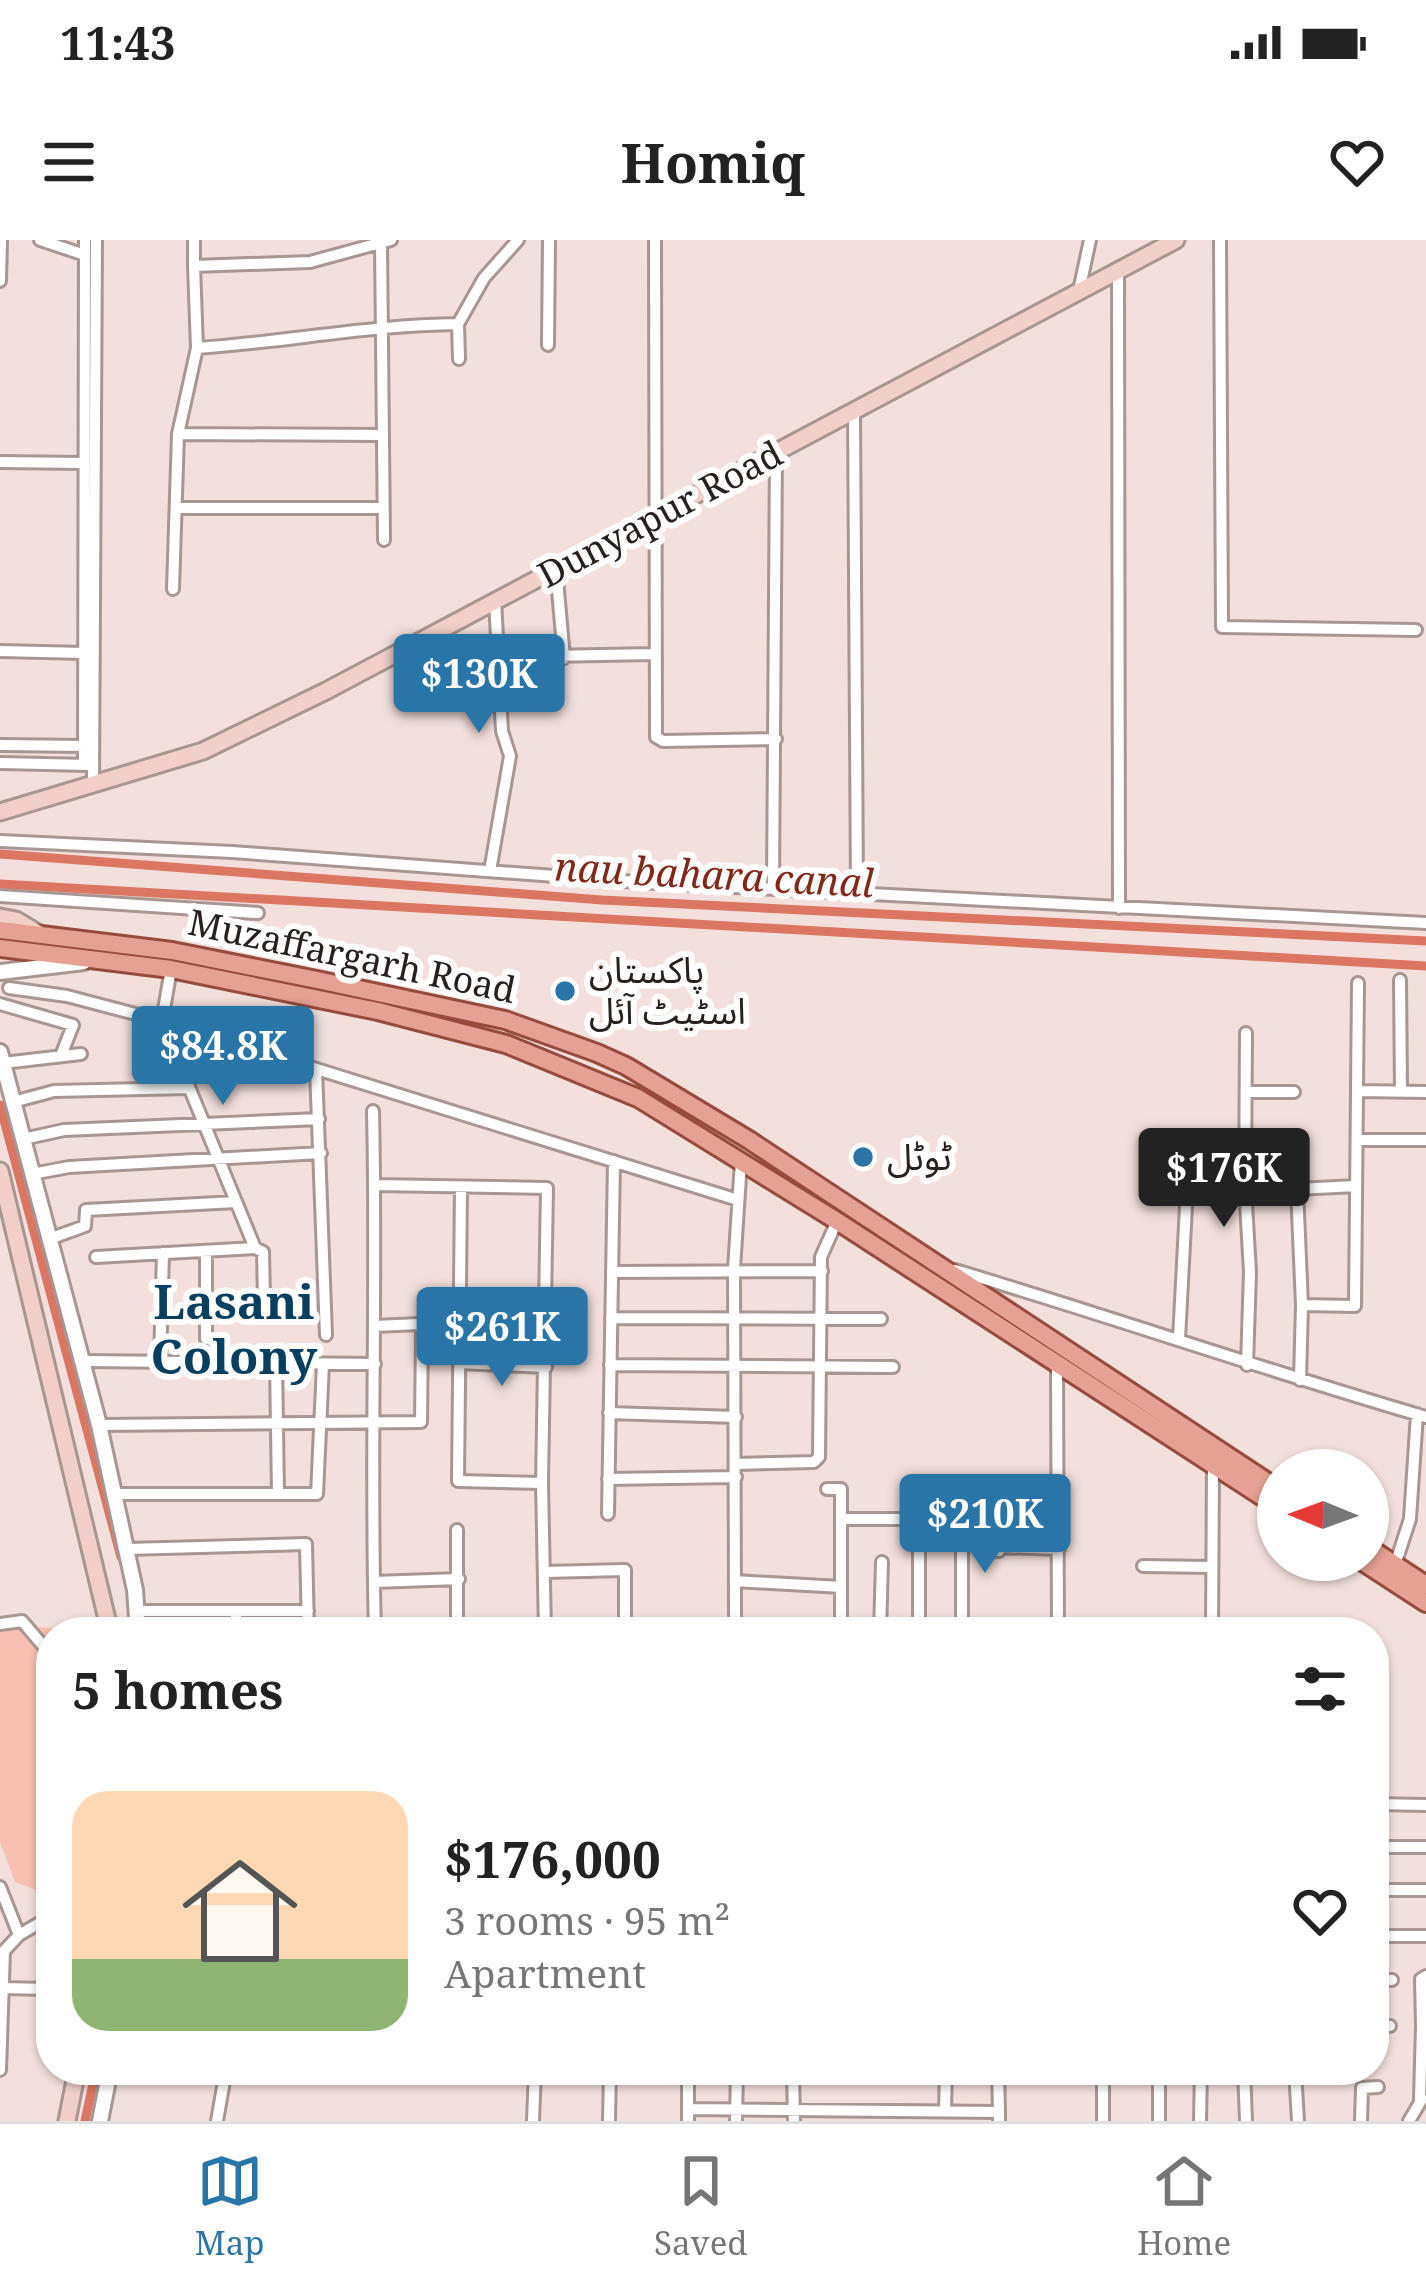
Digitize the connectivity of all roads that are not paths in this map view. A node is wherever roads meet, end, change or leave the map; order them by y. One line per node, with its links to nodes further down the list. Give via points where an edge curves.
1 (1, 240): 16 (street)
2 (40, 240): 13 (street)
3 (85, 240): 13 (street)
4 (96, 240): 44 (street)
5 (194, 240): 14 (street)
6 (518, 240): 18 (street)
7 (548, 240): 20 (street)
8 (655, 240): 31 (street)
9 (1090, 240): 17 (street)
10 (1176, 240): 15 (main road, Dunyapur Road)
11 (1220, 240): 36 (street, via 1222,627)
12 (386, 241): 14 (street, via 310,262); 19 (street)
13 (85, 255): 28 (street)
14 (194, 266): 21 (street)
15 (1118, 272): 17 (main road, Dunyapur Road); 54 (street)
16 (0, 281)
17 (1079, 291): 23 (main road, Dunyapur Road)
18 (458, 324): 19 (street); 22 (street)
19 (382, 326): 21 (street); 25 (street)
20 (548, 346)
21 (197, 348): 24 (street)
22 (458, 359)
23 (854, 412): 26 (main road, Dunyapur Road); 52 (street)
24 (178, 434): 25 (street); 29 (street)
25 (382, 435): 30 (street)
26 (776, 453): 31 (main road, Dunyapur Road); 42 (street)
27 (0, 462): 28 (street)
28 (84, 463): 38 (street)
29 (176, 508): 30 (street); 34 (street)
30 (383, 508): 32 (street)
31 (652, 517): 33 (main road, Dunyapur Road); 39 (street)
32 (384, 539)
33 (556, 568): 35 (main road, Dunyapur Road); 41 (street)
34 (173, 589)
35 (495, 600): 40 (street); 47 (main road, Dunyapur Road, via 203,751)
36 (1416, 631)
37 (0, 651): 38 (street)
38 (84, 653): 44 (street)
39 (654, 654): 41 (street); 42 (street, via 657,740)
40 (499, 657): 41 (street); 50 (street, via 510,757)
41 (564, 658)
42 (776, 739): 51 (street)
43 (0, 745): 44 (street)
44 (88, 746): 46 (street)
45 (0, 764): 46 (street)
46 (88, 765): 47 (street)
47 (93, 784): 48 (main road, Dunyapur Road)
48 (0, 812)
49 (0, 841): 50 (street)
50 (490, 871): 51 (street)
51 (773, 886): 52 (street)
52 (857, 891): 54 (street)
53 (0, 896): 55 (street)
54 (1119, 908): 57 (street)
55 (258, 913)
56 (0, 916): 59 (main road)
57 (1426, 923)
58 (0, 930): 59 (main road, Muzaffargarh Road)
59 (43, 936): 67 (main road, Muzaffargarh Road, via 172,951)
60 (0, 948): 61 (main road, Muzaffargarh Road)
61 (100, 958): 62 (main road, Muzaffargarh Road); 63 (street)
62 (171, 969): 67 (main road, Muzaffargarh Road); 69 (street)
63 (0, 972)
64 (1400, 980): 77 (street)
65 (1358, 982): 76 (street)
66 (9, 988): 69 (street)
67 (315, 988): 94 (main road, Muzaffargarh Road, via 506,1044 638,1098); 111 (main road, Muzaffargarh Road, via 506,1020 611,1059)
68 (0, 1004): 71 (street, via 73,1025)
69 (162, 1021): 74 (street); 75 (street)
70 (1246, 1034): 79 (street)
71 (62, 1053): 72 (street); 73 (street)
72 (81, 1054)
73 (1, 1058): 81 (street)
74 (316, 1069): 83 (street); 93 (street)
75 (189, 1088): 81 (street, via 54,1091); 84 (street)
76 (1357, 1091): 77 (street); 87 (street)
77 (1401, 1091): 78 (street)
78 (1426, 1091)
79 (1246, 1092): 80 (street); 89 (street)
80 (1294, 1092)
81 (13, 1102): 85 (street)
82 (373, 1112): 97 (street)
83 (319, 1119): 84 (street); 90 (street)
84 (204, 1124): 85 (street); 92 (street)
85 (23, 1138): 95 (street)
86 (1294, 1140): 89 (street)
87 (1357, 1140): 88 (street); 99 (street)
88 (1426, 1140)
89 (1246, 1142): 98 (street)
90 (321, 1153): 92 (street); 122 (street)
91 (1183, 1155): 124 (street)
92 (218, 1158): 95 (street); 103 (street)
93 (614, 1161): 102 (street); 114 (street)
94 (741, 1161): 102 (street); 104 (main road, Muzaffargarh Road)
95 (32, 1174): 106 (street)
96 (1, 1176): 105 (main road)
97 (375, 1185): 100 (street); 121 (street)
98 (1245, 1186): 101 (street); 133 (street)
99 (1356, 1186): 101 (street); 116 (street, via 1355,1306)
100 (461, 1187): 131 (street); 135 (street, via 548,1188)
101 (1297, 1189): 116 (street)
102 (738, 1200): 112 (street)
103 (236, 1202): 106 (street, via 86,1210 86,1226); 107 (street)
104 (837, 1221): 113 (street); 127 (main road, Muzaffargarh Road)
105 (7, 1222): 182 (main road)
106 (50, 1239): 125 (street)
107 (255, 1248): 108 (street); 115 (street, via 263,1252)
108 (206, 1251): 109 (street); 123 (street)
109 (163, 1253): 110 (street); 126 (street)
110 (96, 1257)
111 (946, 1268): 124 (street); 148 (main road, Muzaffargarh Road)
112 (734, 1269): 113 (street); 114 (street); 119 (street)
113 (822, 1271): 117 (street)
114 (612, 1272): 118 (street)
115 (264, 1299)
116 (1302, 1305): 138 (street)
117 (823, 1316): 119 (street); 120 (street); 137 (street)
118 (611, 1318): 119 (street); 134 (street)
119 (736, 1318): 132 (street)
120 (881, 1319)
121 (375, 1326): 130 (street); 143 (street, via 419,1324 424,1420)
122 (326, 1335)
123 (206, 1339)
124 (1179, 1339): 133 (street)
125 (82, 1361): 126 (street); 145 (street)
126 (160, 1363): 128 (street)
127 (1057, 1363): 146 (main road, Muzaffargarh Road); 158 (street)
128 (276, 1364): 129 (street); 144 (street)
129 (323, 1364): 130 (street); 142 (street)
130 (375, 1364): 143 (street)
131 (459, 1364): 135 (street); 150 (street, via 458,1481)
132 (735, 1364): 134 (street); 137 (street); 141 (street)
133 (1247, 1365): 138 (street)
134 (610, 1366): 139 (street)
135 (546, 1367): 150 (street)
136 (893, 1367): 137 (street)
137 (822, 1368): 147 (street, via 819,1457)
138 (1300, 1381): 140 (street)
139 (609, 1413): 141 (street); 149 (street)
140 (1421, 1416): 168 (street)
141 (736, 1418): 147 (street)
142 (321, 1420): 143 (street); 144 (street); 153 (street, via 317,1494)
143 (374, 1421): 175 (street)
144 (277, 1423): 145 (street); 153 (street)
145 (99, 1425): 152 (street)
146 (1213, 1466): 154 (main road, Muzaffargarh Road); 170 (street)
147 (736, 1471): 149 (street); 174 (street)
148 (1257, 1475)
149 (608, 1478): 155 (street)
150 (542, 1483): 171 (street)
151 (827, 1489): 159 (street, via 841,1490)
152 (114, 1494): 153 (street); 163 (street)
153 (278, 1494)
154 (1257, 1494)
155 (608, 1514)
156 (962, 1519): 157 (street); 160 (street); 194 (street)
157 (999, 1519): 158 (street); 162 (street)
158 (1059, 1519): 164 (street)
159 (841, 1520): 160 (street); 177 (street)
160 (919, 1520): 193 (street)
161 (457, 1530): 172 (street)
162 (999, 1547): 164 (street); 165 (street)
163 (127, 1549): 179 (street); 180 (street, via 306,1544)
164 (1059, 1549): 195 (street)
165 (983, 1550)
166 (1389, 1561): 168 (main road)
167 (882, 1562): 192 (street)
168 (1395, 1565): 176 (main road)
169 (1143, 1566): 170 (street)
170 (1213, 1568): 196 (street)
171 (545, 1572): 188 (street); 189 (street, via 625,1570)
172 (459, 1579): 175 (street); 187 (street)
173 (1389, 1579): 178 (main road)
174 (736, 1581): 177 (street); 190 (street)
175 (374, 1582): 186 (street)
176 (1426, 1585)
177 (841, 1587): 191 (street)
178 (1426, 1604)
179 (137, 1611): 181 (street); 183 (street)
180 (308, 1611): 181 (street); 185 (street)
181 (236, 1612): 184 (street)
182 (106, 1617)
183 (137, 1617)
184 (236, 1617)
185 (308, 1617)
186 (375, 1617)
187 (458, 1617)
188 (545, 1617)
189 (625, 1617)
190 (736, 1617)
191 (841, 1617)
192 (880, 1617)
193 (919, 1617)
194 (962, 1617)
195 (1058, 1617)
196 (1212, 1617)
197 (0, 1624): 198 (street, via 22,1622)
198 (36, 1638)
199 (1389, 1804): 200 (street)
200 (1426, 1804)
201 (1389, 1847): 202 (street)
202 (1426, 1847)
203 (0, 1887): 207 (street)
204 (1426, 1889): 205 (street)
205 (1389, 1890)
206 (36, 1924): 207 (street)
207 (19, 1935): 211 (street, via 4,1951)
208 (1389, 1936): 209 (street)
209 (1426, 1936)
210 (1426, 1976): 213 (street)
211 (2, 1988): 212 (street); 214 (street)
212 (36, 1989)
213 (1424, 2026): 229 (street)
214 (0, 2070)
215 (74, 2085): 235 (main road)
216 (107, 2085): 236 (street)
217 (223, 2085): 237 (street)
218 (534, 2085): 238 (street)
219 (610, 2085): 239 (street)
220 (793, 2085): 233 (street)
221 (946, 2085): 230 (street)
222 (998, 2085): 234 (street)
223 (1103, 2085): 240 (street)
224 (1160, 2085): 241 (street)
225 (1201, 2085): 242 (street)
226 (1245, 2085): 243 (street)
227 (1296, 2085): 244 (street)
228 (1378, 2087): 245 (street, via 1362,2088)
229 (1423, 2098): 246 (street)
230 (945, 2111): 233 (street); 234 (street)
231 (688, 2115): 232 (street)
232 (736, 2115): 233 (street)
233 (794, 2115)
234 (999, 2117)
235 (67, 2121)
236 (100, 2121)
237 (217, 2121)
238 (533, 2121)
239 (609, 2121)
240 (1103, 2121)
241 (1159, 2121)
242 (1200, 2121)
243 (1246, 2121)
244 (1298, 2121)
245 (1361, 2121)
246 (1409, 2121)

